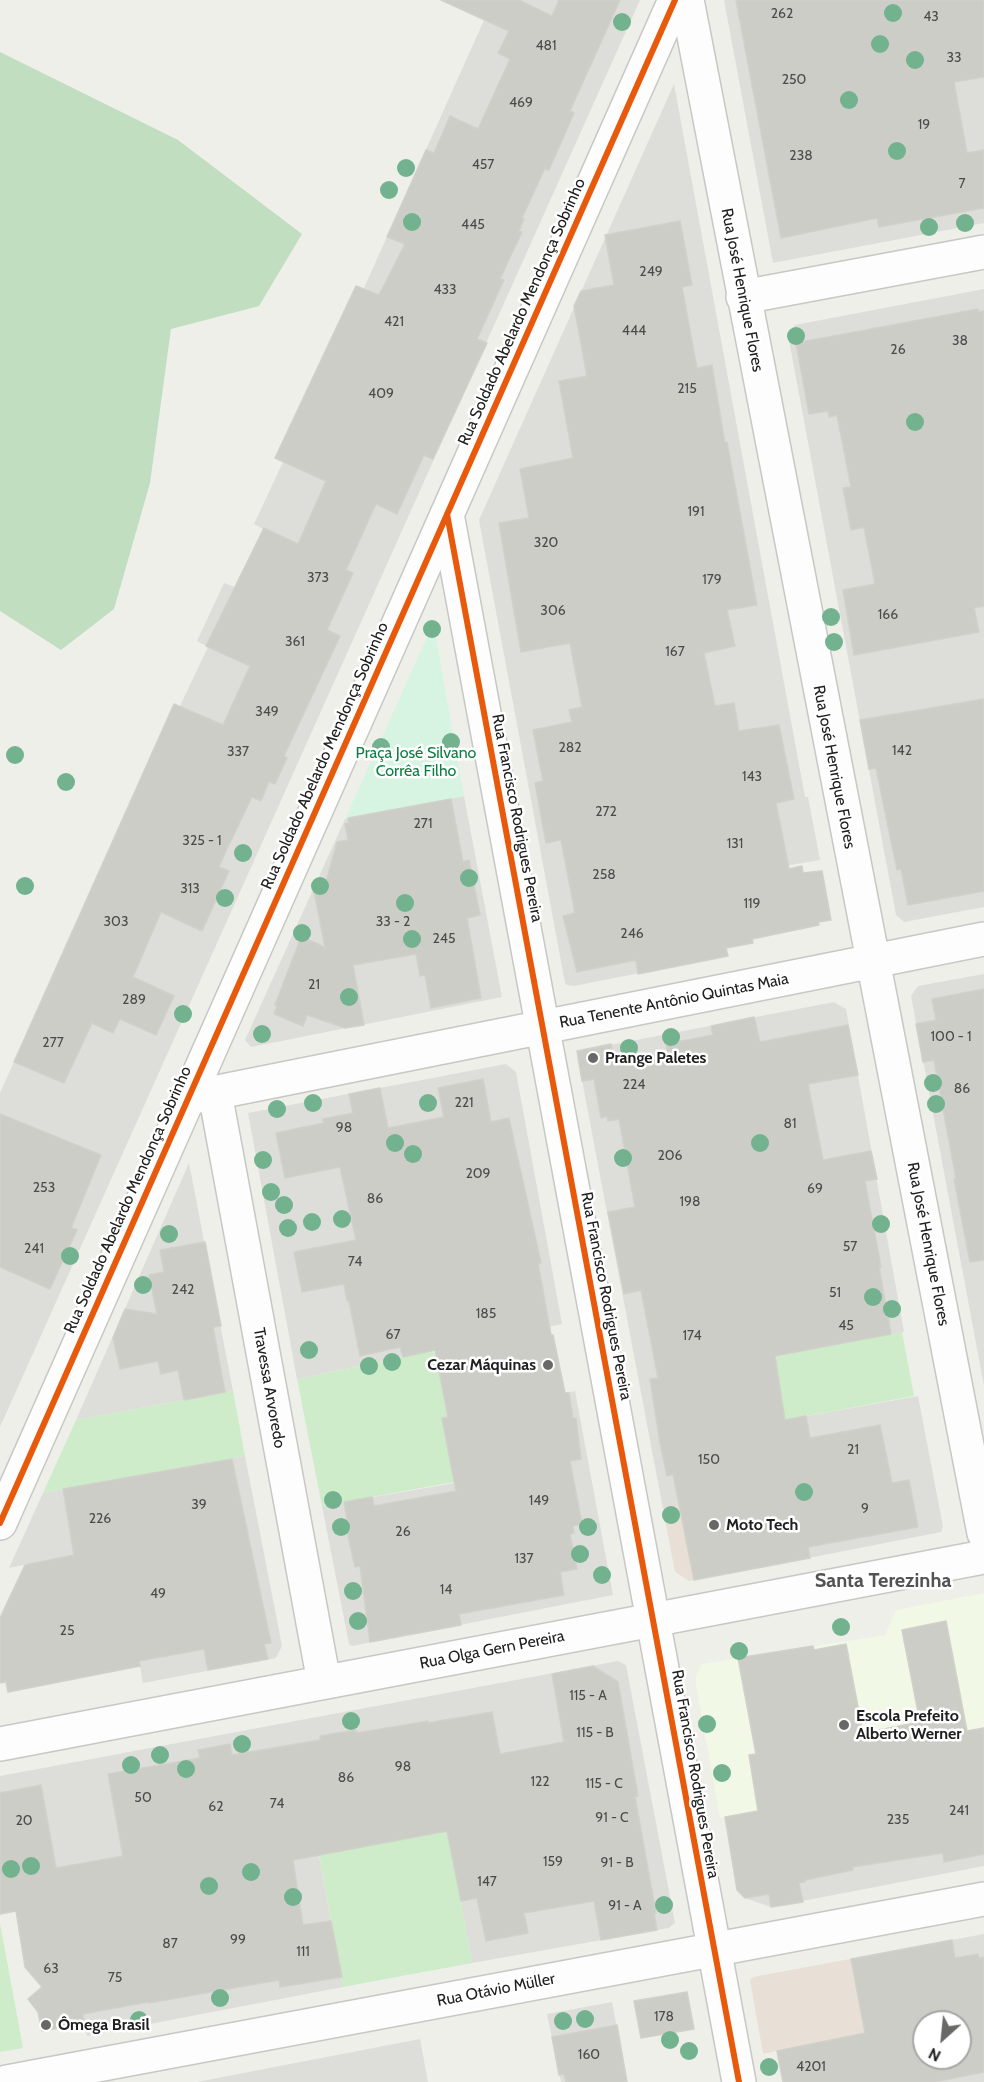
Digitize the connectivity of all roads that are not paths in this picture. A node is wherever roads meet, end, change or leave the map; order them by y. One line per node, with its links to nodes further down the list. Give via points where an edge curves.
1 (675, 0): 5 (street, Rua Soldado Abelardo Mendonça Sobrinho)
2 (687, 0): 4 (street, Rua José Henrique Flores)
3 (984, 252): 4 (street)
4 (743, 297): 7 (street, Rua José Henrique Flores)
5 (447, 514): 8 (street, Rua Francisco Rodrigues Pereira); 9 (street, Rua Soldado Abelardo Mendonça Sobrinho)
6 (984, 939): 7 (street, Rua Tenente Antônio Quintas Maia)
7 (873, 962): 8 (street, Rua Tenente Antônio Quintas Maia); 11 (street, Rua José Henrique Flores)
8 (542, 1028): 9 (street, Rua Tenente Antônio Quintas Maia); 13 (street, Rua Francisco Rodrigues Pereira)
9 (201, 1096): 10 (street, Rua Soldado Abelardo Mendonça Sobrinho); 14 (street, Travessa Arvoredo)
10 (0, 1523)
11 (984, 1533)
12 (984, 1557): 13 (street, Rua Olga Gern Pereira)
13 (652, 1619): 14 (street, Rua Olga Gern Pereira); 17 (street, Rua Francisco Rodrigues Pereira)
14 (324, 1682): 15 (street, Rua Olga Gern Pereira)
15 (0, 1744)
16 (984, 1899): 17 (street, Rua Otávio Müller)
17 (714, 1950): 18 (street, Rua Otávio Müller); 19 (street, Rua Francisco Rodrigues Pereira)
18 (7, 2082)
19 (739, 2082)

